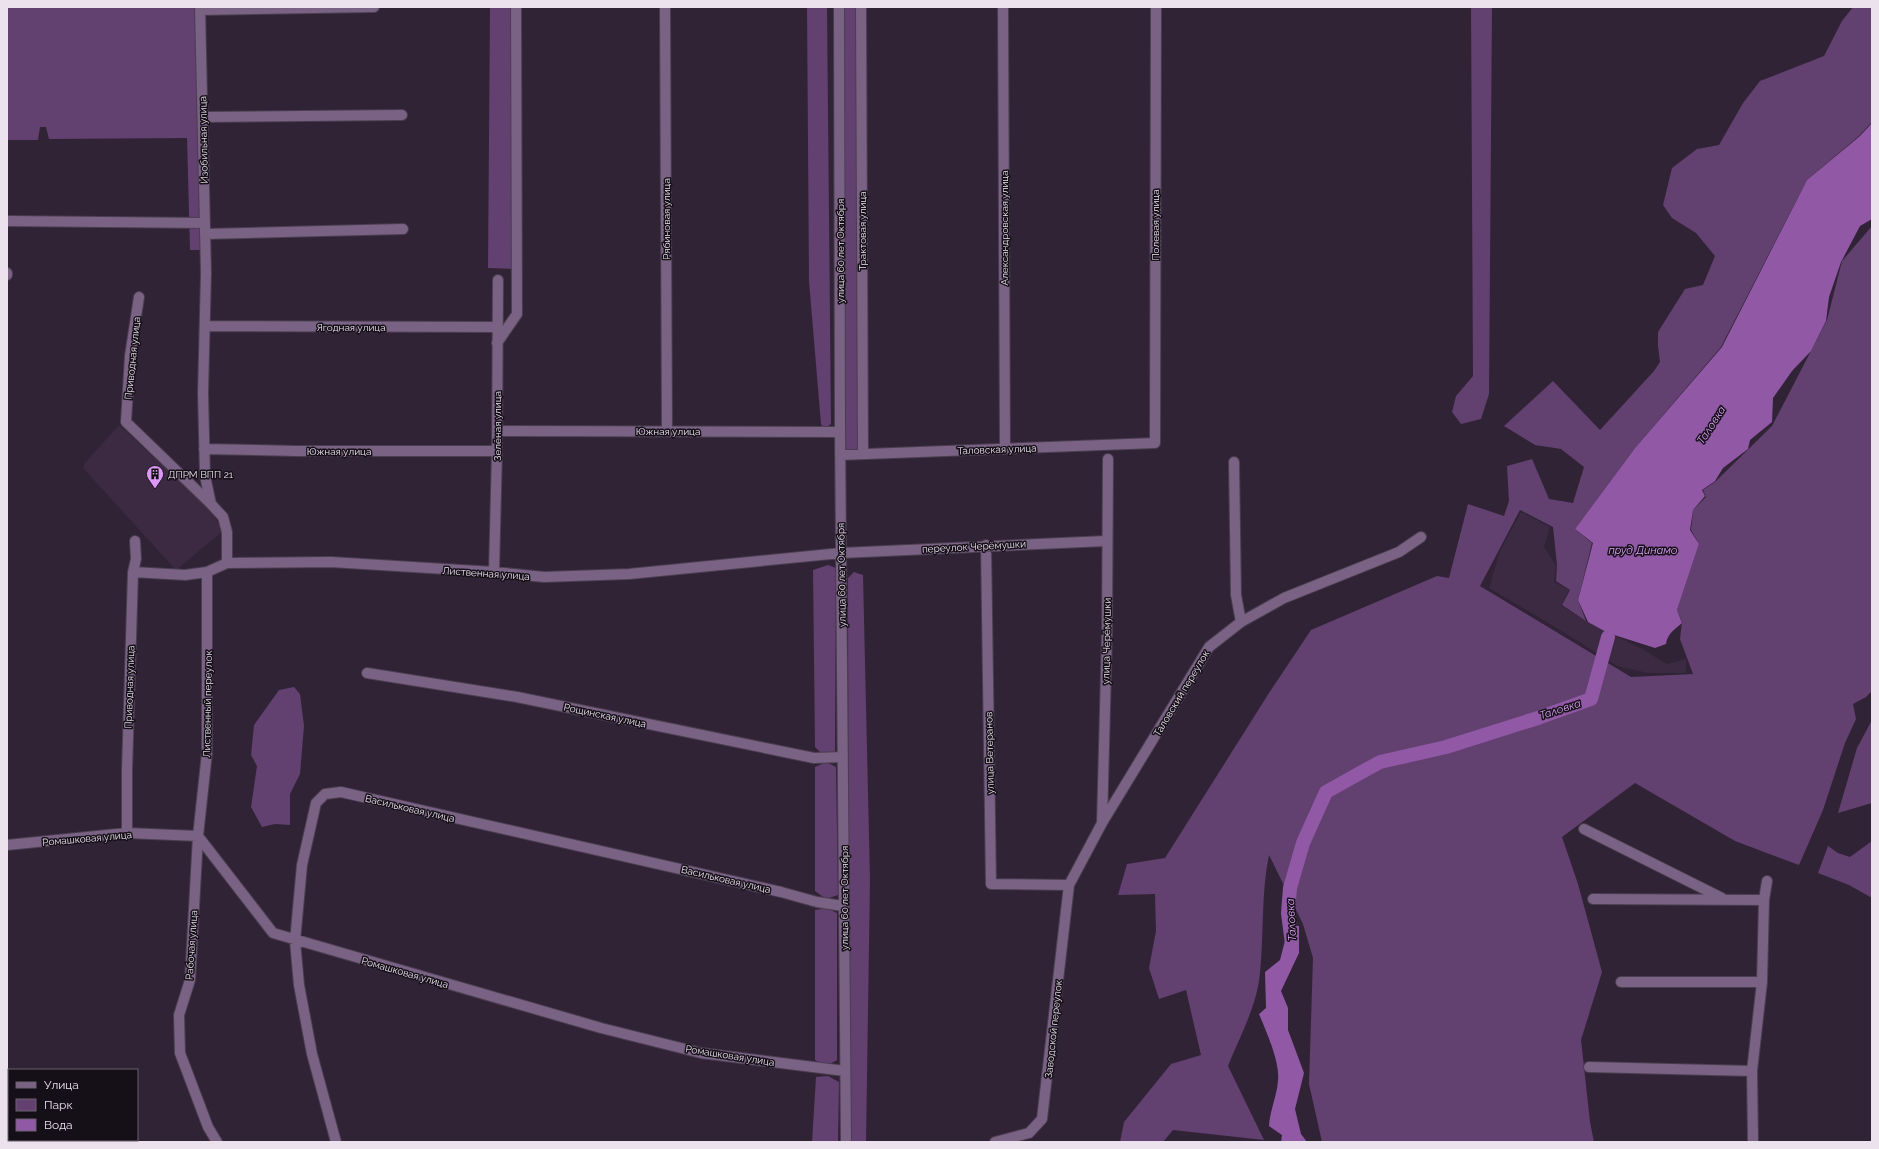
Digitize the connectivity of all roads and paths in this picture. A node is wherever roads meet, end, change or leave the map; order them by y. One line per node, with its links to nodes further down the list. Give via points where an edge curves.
1 (374, 7): 8 (street)
2 (516, 7): 19 (street, via 517,314)
3 (665, 7): 21 (street, Рябиновая улица)
4 (839, 7): 22 (street, улица 60 лет Октября)
5 (861, 7): 27 (street, Трактовая улица)
6 (1003, 7): 25 (street, Александровская улица)
7 (1156, 7): 23 (street, Полевая улица)
8 (200, 8): 10 (street, Изобильная улица)
9 (402, 115): 10 (street)
10 (203, 117): 12 (street, Изобильная улица)
11 (7, 221): 12 (street)
12 (205, 223): 14 (street, Изобильная улица)
13 (403, 229): 14 (street)
14 (205, 234): 17 (street, Изобильная улица)
15 (498, 280): 18 (street, Зелёная улица)
16 (139, 297): 31 (street, Приводная улица, via 130,356 126,422)
17 (205, 326): 18 (street, Ягодная улица); 24 (street, Изобильная улица)
18 (498, 327): 19 (street, Зелёная улица)
19 (497, 343): 20 (street, Зелёная улица)
20 (497, 431): 21 (street, Южная улица); 26 (street, Зелёная улица)
21 (667, 431): 22 (street, Южная улица)
22 (840, 432): 28 (street, улица 60 лет Октября)
23 (1155, 443): 25 (street, Таловская улица)
24 (204, 449): 26 (street, Южная улица); 31 (street, Изобильная улица, via 205,476)
25 (1005, 449): 27 (street, Таловская улица)
26 (497, 451): 40 (street, Зелёная улица)
27 (863, 454): 28 (street, Таловская улица)
28 (840, 455): 36 (street, улица 60 лет Октября)
29 (1108, 459): 34 (street, улица Черёмушки)
30 (1234, 462): 41 (street, via 1236,595)
31 (211, 504): 37 (street, via 223,517 227,532)
32 (1421, 537): 41 (street, Таловский переулок, via 1399,552 1284,598)
33 (135, 541): 38 (street, Приводная улица, via 136,559)
34 (1106, 541): 35 (street, переулок Черёмушки); 44 (street, улица Черёмушки, via 1107,633)
35 (986, 546): 36 (street, переулок Черёмушки); 50 (street, улица Ветеранов, via 991,884)
36 (841, 553): 40 (street, Лиственная улица, via 629,574 544,577); 43 (street, улица 60 лет Октября)
37 (227, 563): 39 (street, Лиственная улица); 40 (street, Лиственная улица, via 331,562)
38 (133, 572): 39 (street, Лиственная улица, via 185,575); 46 (street, Приводная улица)
39 (207, 572): 47 (street, Лиственный переулок, via 207,753)
40 (494, 572)
41 (1241, 622): 44 (street, Таловский переулок, via 1209,648)
42 (367, 673): 43 (street, Рощинская улица, via 517,697 814,758)
43 (843, 757): 54 (street, улица 60 лет Октября)
44 (1102, 823): 50 (street, Таловский переулок)
45 (1584, 829): 52 (street)
46 (127, 833): 47 (street, Ромашковая улица); 48 (street, Ромашковая улица)
47 (198, 836): 55 (street, Ромашковая улица, via 273,933); 61 (street, Рабочая улица, via 190,980 180,1015 180,1053)
48 (7, 845)
49 (1766, 881): 53 (street)
50 (1069, 885): 64 (street, Заводской переулок, via 1042,1119 1029,1133)
51 (1593, 898): 52 (street)
52 (1723, 899): 53 (street)
53 (1764, 900): 57 (street)
54 (843, 906): 55 (street, Васильковая улица, via 341,792 325,794 316,803 302,865); 59 (street, улица 60 лет Октября)
55 (295, 941): 59 (street, Ромашковая улица, via 594,1026 701,1053); 62 (street, Васильковая улица, via 299,985 312,1054)
56 (1622, 982): 57 (street)
57 (1762, 982): 60 (street)
58 (1589, 1067): 60 (street)
59 (845, 1070): 63 (street, улица 60 лет Октября)
60 (1752, 1071): 65 (street)
61 (216, 1142)
62 (336, 1142)
63 (846, 1142)
64 (995, 1142)
65 (1753, 1142)

